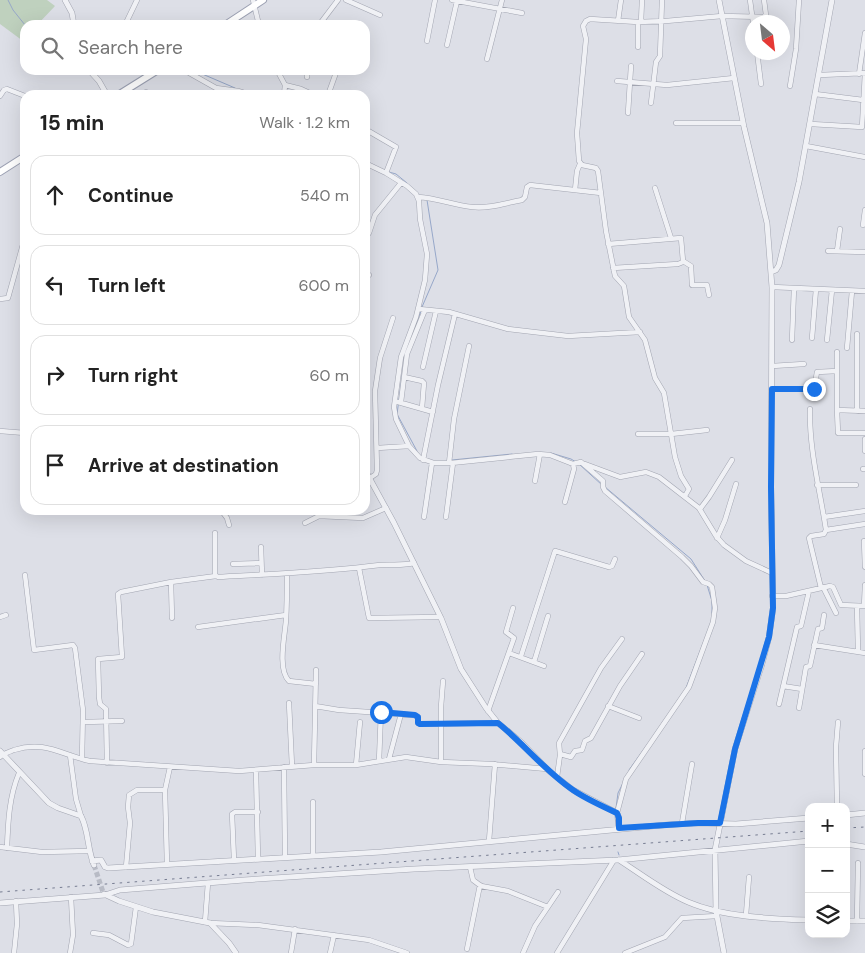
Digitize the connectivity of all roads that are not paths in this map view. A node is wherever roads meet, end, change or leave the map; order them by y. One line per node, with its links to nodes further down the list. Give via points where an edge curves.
1 (65, 0): 27 (street)
2 (137, 0): 28 (street)
3 (263, 0): 19 (main road)
4 (338, 0): 31 (street)
5 (346, 0): 22 (street)
6 (435, 0): 36 (street)
7 (452, 0): 18 (street)
8 (502, 0): 20 (street)
9 (620, 0): 32 (street)
10 (642, 0): 33 (street)
11 (662, 0): 34 (street)
12 (719, 0): 25 (street)
13 (750, 0): 23 (street)
14 (764, 0): 24 (street)
15 (799, 0): 55 (street)
16 (825, 0): 17 (street)
17 (832, 0): 48 (street)
18 (458, 1): 20 (street); 37 (street)
19 (255, 3): 29 (main road); 30 (street)
20 (500, 10): 21 (street); 39 (street)
21 (522, 13)
22 (380, 15)
23 (752, 15)
24 (765, 15)
25 (722, 16): 26 (street); 34 (street); 49 (street)
26 (745, 19)
27 (73, 20)
28 (127, 20)
29 (233, 20)
30 (258, 20)
31 (323, 20)
32 (618, 21): 33 (street); 75 (street, via 590,19 583,26 586,47 577,138)
33 (640, 22): 34 (street); 38 (street)
34 (661, 22): 52 (street, via 660,56)
35 (865, 33): 42 (street)
36 (426, 41)
37 (447, 45)
38 (638, 47)
39 (487, 59)
40 (758, 60): 53 (street)
41 (631, 66): 51 (street)
42 (863, 73): 48 (street); 65 (street)
43 (94, 75): 56 (street)
44 (150, 75): 57 (main road)
45 (193, 75): 58 (street, via 216,88)
46 (279, 75): 54 (street)
47 (335, 75): 61 (street)
48 (820, 75): 63 (street)
49 (734, 78): 52 (street); 69 (street)
50 (617, 81): 51 (street)
51 (630, 82): 52 (street); 67 (street)
52 (653, 84): 66 (street)
53 (761, 84)
54 (285, 85): 59 (street); 60 (street)
55 (790, 86)
56 (104, 90)
57 (126, 90)
58 (231, 90)
59 (284, 90)
60 (303, 90)
61 (330, 90)
62 (20, 94): 64 (street, via 7,89)
63 (815, 94): 65 (street); 70 (street)
64 (0, 96)
65 (863, 100): 70 (street, via 862,127)
66 (651, 103)
67 (628, 114)
68 (676, 122): 69 (street)
69 (743, 123): 96 (street, via 767,223)
70 (810, 124): 72 (street)
71 (370, 132): 77 (street, via 396,147)
72 (806, 146): 73 (street); 96 (street, via 780,263)
73 (865, 157)
74 (20, 159): 78 (main road)
75 (580, 164): 81 (street); 82 (street, via 597,169)
76 (370, 166): 77 (street)
77 (386, 171): 79 (street)
78 (0, 172)
79 (401, 182): 83 (street); 87 (street, via 375,215)
80 (655, 188): 88 (street)
81 (575, 190): 82 (street); 83 (street, via 530,185 522,200 478,208)
82 (601, 193): 89 (street)
83 (421, 197): 105 (street, via 426,254)
84 (865, 210): 85 (street)
85 (864, 226)
86 (840, 229): 91 (street)
87 (370, 230)
88 (671, 238): 89 (street); 94 (street, via 681,239)
89 (608, 244): 95 (street)
90 (828, 250): 91 (street)
91 (838, 251): 92 (street)
92 (865, 252)
93 (20, 255): 104 (street, via 8,298)
94 (683, 262): 95 (street); 103 (street, via 691,264 692,286 707,285)
95 (613, 268): 109 (street, via 616,278 624,286 629,317)
96 (771, 272): 97 (street)
97 (772, 287): 98 (street); 118 (street)
98 (794, 288): 99 (street); 112 (street)
99 (816, 289): 100 (street); 111 (street)
100 (832, 290): 101 (street); 113 (street)
101 (852, 291): 102 (street); 115 (street)
102 (865, 291)
103 (709, 295)
104 (0, 299)
105 (422, 309): 106 (street); 121 (street, via 407,354); 123 (street, via 402,354)
106 (436, 311): 107 (street); 119 (street)
107 (455, 314): 109 (street, via 503,328 568,336); 129 (street)
108 (393, 318): 138 (street, via 380,358 375,391)
109 (640, 332): 135 (street, via 646,342 655,378 665,396)
110 (857, 334): 127 (street)
111 (812, 338)
112 (792, 340)
113 (827, 340)
114 (469, 346): 143 (street, via 454,419)
115 (847, 348)
116 (837, 352): 120 (street)
117 (804, 364): 118 (street)
118 (772, 366): 122 (street)
119 (423, 367)
120 (837, 371): 122 (street, via 817,372 814,389); 126 (street)
121 (404, 377): 123 (street); 124 (street, via 424,383)
122 (772, 389): 178 (street)
123 (398, 402): 124 (street); 137 (street, via 396,419)
124 (422, 408): 129 (street)
125 (810, 408): 150 (street)
126 (837, 410): 127 (street); 133 (street, via 838,433)
127 (857, 411): 128 (street)
128 (865, 411)
129 (433, 412): 141 (street)
130 (707, 430): 135 (street)
131 (0, 431): 132 (street)
132 (20, 433)
133 (865, 433)
134 (638, 434): 135 (street)
135 (671, 434): 152 (street, via 679,470 689,489)
136 (865, 439): 139 (street)
137 (409, 446): 138 (street); 141 (street)
138 (377, 448): 147 (street, via 377,472)
139 (865, 451)
140 (540, 454): 143 (street); 145 (street); 148 (street)
141 (423, 459): 144 (street)
142 (732, 460): 155 (street)
143 (450, 462): 144 (street); 161 (street)
144 (432, 463): 160 (street)
145 (575, 463): 146 (street); 153 (street)
146 (584, 463): 152 (street, via 620,477 649,473); 254 (street, via 601,478 603,486 687,561 713,589 715,603 714,618 689,687 626,779)
147 (370, 478): 154 (street)
148 (535, 481)
149 (736, 484): 168 (street)
150 (817, 485): 151 (street); 162 (street)
151 (856, 485)
152 (685, 496): 155 (street)
153 (565, 502)
154 (386, 508): 157 (street); 173 (street)
155 (700, 509): 168 (street)
156 (865, 511): 162 (street)
157 (370, 514)
158 (225, 515): 165 (street)
159 (368, 515): 163 (street, via 360,518 319,516)
160 (424, 517)
161 (446, 517)
162 (824, 517): 166 (street)
163 (305, 523)
164 (865, 524): 166 (street)
165 (229, 525)
166 (826, 530): 184 (street, via 824,534 809,538)
167 (215, 533): 181 (street)
168 (717, 538): 178 (street, via 746,561)
169 (864, 541): 175 (street)
170 (260, 547): 172 (street)
171 (615, 559): 205 (street, via 609,567 555,551)
172 (261, 563): 174 (street); 180 (street)
173 (414, 563): 176 (street); 193 (street)
174 (233, 564)
175 (865, 567)
176 (359, 568): 177 (street); 193 (street, via 369,618)
177 (287, 573): 180 (street); 192 (street)
178 (772, 573): 186 (street)
179 (25, 575): 224 (street, via 34,650 74,646)
180 (262, 575): 181 (street)
181 (216, 576): 182 (street)
182 (172, 582): 197 (street); 222 (street, via 118,594 122,657 98,659 99,697 100,704 106,709)
183 (865, 585): 188 (street)
184 (822, 587): 185 (street); 187 (street, via 833,587 842,606); 190 (street)
185 (809, 590): 186 (street); 211 (street)
186 (772, 596): 259 (street, via 769,637 735,749)
187 (857, 606): 188 (street); 201 (street)
188 (865, 606)
189 (513, 608): 202 (street, via 506,632 514,638)
190 (836, 613)
191 (6, 615): 196 (street)
192 (286, 615): 198 (street); 210 (street, via 283,660 286,677 290,681)
193 (440, 616): 218 (street, via 461,669)
194 (548, 616): 206 (street)
195 (824, 616): 200 (street)
196 (0, 617)
197 (172, 618)
198 (198, 627)
199 (622, 638): 231 (street, via 574,713 559,743)
200 (814, 645): 201 (street); 212 (street)
201 (858, 651): 203 (street)
202 (509, 653): 205 (street); 218 (street)
203 (865, 653)
204 (642, 654): 216 (street)
205 (521, 656): 206 (street)
206 (534, 662): 207 (street)
207 (544, 666)
208 (316, 670): 210 (street)
209 (443, 682): 227 (street)
210 (316, 684): 215 (street)
211 (783, 686): 212 (street); 214 (street)
212 (802, 688): 217 (street)
213 (289, 703): 242 (street)
214 (779, 704)
215 (315, 706): 219 (street); 240 (street)
216 (608, 706): 221 (street); 231 (street, via 582,750 571,757)
217 (799, 708)
218 (488, 711): 228 (street)
219 (381, 712): 220 (street); 235 (street)
220 (401, 714): 227 (street, via 418,716 420,724); 233 (street)
221 (639, 718)
222 (106, 721): 223 (street); 224 (street); 237 (street)
223 (122, 721)
224 (84, 722): 234 (street)
225 (360, 722): 241 (street)
226 (838, 722): 252 (street)
227 (441, 723): 228 (street); 236 (street)
228 (498, 723): 245 (street)
229 (865, 751): 248 (street)
230 (1, 754): 232 (street, via 34,746); 247 (street)
231 (560, 754): 249 (street)
232 (70, 755): 234 (street); 257 (street)
233 (390, 759): 235 (street); 236 (street, via 410,757)
234 (82, 760): 237 (street)
235 (379, 761): 241 (street)
236 (441, 762): 238 (street)
237 (108, 763): 243 (street)
238 (495, 764): 245 (street); 262 (street)
239 (692, 764): 260 (street)
240 (314, 765): 241 (street); 242 (street)
241 (356, 765)
242 (292, 766): 244 (street)
243 (170, 767): 246 (street); 250 (street)
244 (284, 767): 246 (street); 271 (street)
245 (547, 769): 249 (street)
246 (256, 770): 253 (street)
247 (19, 772): 257 (street, via 54,806); 267 (street, via 9,809)
248 (865, 774)
249 (557, 777): 254 (street, via 573,790)
250 (165, 790): 276 (street); 277 (street, via 138,790 129,795)
251 (313, 802): 270 (street)
252 (837, 803)
253 (258, 812): 272 (street); 273 (street, via 232,814)
254 (617, 813): 261 (street)
255 (865, 813): 256 (street)
256 (850, 815)
257 (81, 816): 269 (street)
258 (805, 818): 259 (street)
259 (720, 823): 260 (street); 268 (street)
260 (682, 824): 261 (street)
261 (619, 828): 262 (street)
262 (488, 841): 270 (street)
263 (805, 841): 268 (street)
264 (850, 845): 266 (street)
265 (0, 847): 267 (street)
266 (865, 847)
267 (7, 848): 269 (street, via 42,852)
268 (715, 850): 274 (street); 289 (street)
269 (89, 851): 277 (street, via 93,863 101,860 108,868)
270 (313, 856): 271 (street)
271 (285, 858): 272 (street)
272 (258, 859): 273 (street)
273 (234, 860): 276 (street)
274 (616, 860): 278 (street); 289 (street, via 682,899); 307 (street)
275 (858, 863): 293 (street)
276 (167, 864): 277 (street)
277 (126, 867)
278 (470, 867): 280 (street); 281 (street, via 473,880)
279 (748, 876): 290 (street)
280 (208, 883): 283 (street); 295 (street)
281 (480, 885): 288 (street); 299 (street)
282 (558, 892): 288 (street)
283 (104, 893): 284 (street); 287 (street)
284 (71, 897): 285 (street); 301 (street, via 73,926)
285 (16, 902): 286 (street); 300 (street)
286 (0, 903)
287 (136, 907): 295 (street); 297 (street, via 131,944 109,935)
288 (548, 907): 306 (street)
289 (716, 913): 290 (street); 308 (street, via 682,918 665,937); 309 (street)
290 (746, 915): 291 (street)
291 (805, 920)
292 (850, 921): 293 (street)
293 (857, 921): 294 (street)
294 (865, 921)
295 (207, 923): 296 (street); 302 (street)
296 (295, 930): 298 (street); 303 (street)
297 (93, 933)
298 (334, 936): 304 (street); 305 (street, via 369,940)
299 (468, 949)
300 (14, 953)
301 (70, 953)
302 (236, 953)
303 (291, 953)
304 (330, 953)
305 (407, 953)
306 (523, 953)
307 (557, 953)
308 (625, 953)
309 (724, 953)

